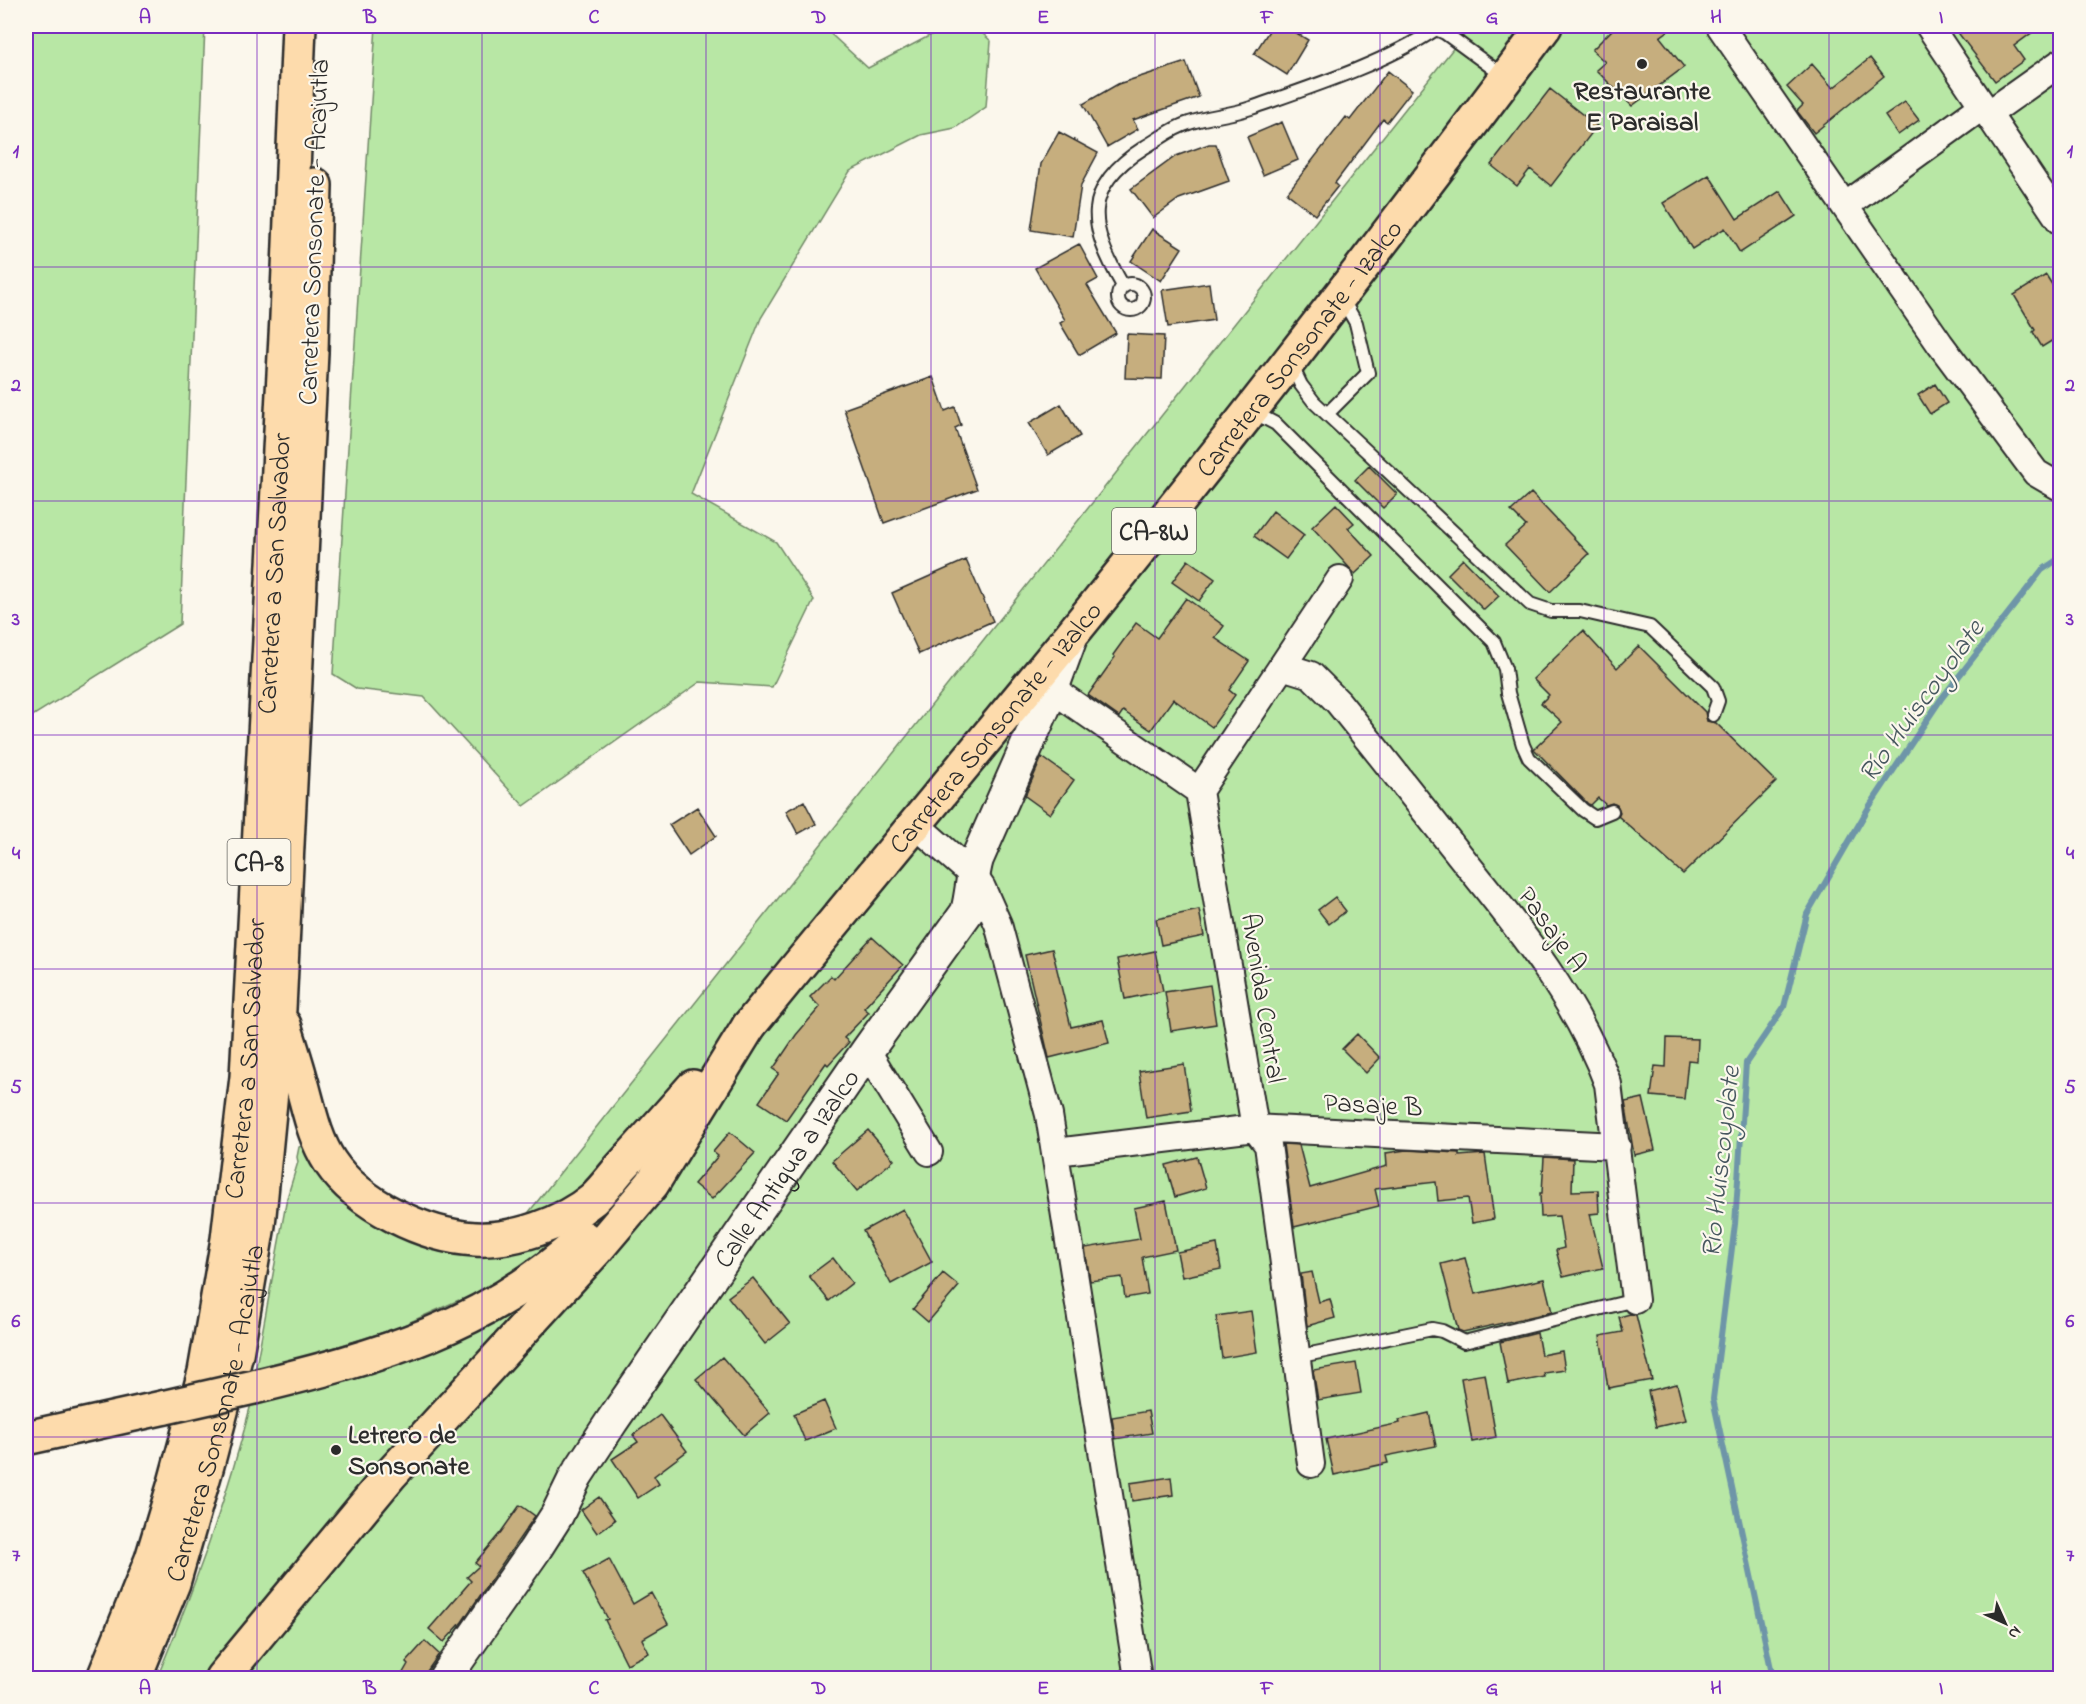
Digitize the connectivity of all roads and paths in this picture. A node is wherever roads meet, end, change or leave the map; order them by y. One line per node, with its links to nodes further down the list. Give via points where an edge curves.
1 (299, 26): 38 (main road, Carretera a San Salvador / CA-8, via 247,1077 228,1239 205,1372 175,1483 152,1559)
2 (319, 26): 27 (main road, Carretera Sonsonate - Acajutla / CA-8, via 311,352)
3 (1545, 26): 8 (main road, Carretera Sonsonate - Izalco / CA-8W)
4 (1720, 26): 10 (street)
5 (1929, 26): 9 (street)
6 (1442, 28): 8 (lane); 12 (lane, via 1378,59 1243,111 1186,123 1129,158 1107,178 1097,204 1098,236)
7 (2061, 63): 9 (street)
8 (1506, 78): 13 (main road, Carretera Sonsonate - Izalco / CA-8W)
9 (1986, 110): 10 (street); 11 (street)
10 (1845, 206): 17 (street, via 1940,345 2036,473)
11 (2061, 221)
12 (1123, 286)
13 (1340, 295): 14 (main road, Carretera Sonsonate - Izalco / CA-8W); 16 (lane, via 1356,323 1368,373)
14 (1289, 360): 15 (main road, Carretera Sonsonate - Izalco / CA-8W); 16 (lane, via 1301,385)
15 (1250, 411): 19 (main road, Carretera Sonsonate - Izalco / CA-8W); 24 (lane, via 1275,424 1494,642 1529,758 1595,818)
16 (1327, 414): 22 (lane, via 1530,604 1650,627 1713,687 1718,701)
17 (2061, 487)
18 (1340, 579): 20 (street)
19 (1073, 633): 21 (street, Calle Antigua a Izalco); 25 (main road, Carretera Sonsonate - Izalco / CA-8W)
20 (1282, 666): 23 (street); 31 (street, Pasaje A, via 1311,675 1338,702 1519,929 1551,975 1600,1062 1608,1084)
21 (1052, 689): 23 (street); 26 (street, Calle Antigua a Izalco)
22 (1713, 715)
23 (1199, 791): 30 (street, Avenida Central)
24 (1612, 811)
25 (915, 824): 26 (street); 28 (main road, Carretera Sonsonate - Izalco / CA-8W)
26 (973, 874): 29 (street, Calle Antigua a Izalco, via 967,912); 33 (street, via 998,924)
27 (279, 1010): 28 (main road, via 314,1128 330,1162 346,1182 393,1215 452,1236 475,1239 541,1228 593,1199); 39 (main road, Carretera Sonsonate - Acajutla / CA-8, via 258,1225 236,1354 173,1583)
28 (749, 1026): 36 (main road, bridge, via 604,1218 554,1264 476,1314 416,1341 359,1360); 40 (main road, via 652,1184 391,1474)
29 (867, 1051): 32 (street); 41 (street, Calle Antigua a Izalco, via 612,1421 534,1551)
30 (1255, 1128): 31 (street, Pasaje B); 33 (street, Pasaje B); 35 (street, Avenida Central, via 1268,1145)
31 (1617, 1146): 34 (street, Pasaje A)
32 (929, 1152)
33 (1056, 1152): 42 (street)
34 (1635, 1300): 35 (lane, via 1464,1342 1432,1329)
35 (1296, 1356): 37 (street, Avenida Central)
36 (26, 1438)
37 (1311, 1464)
38 (104, 1678)
39 (134, 1678)
40 (222, 1678)
41 (445, 1678)
42 (1138, 1678)

